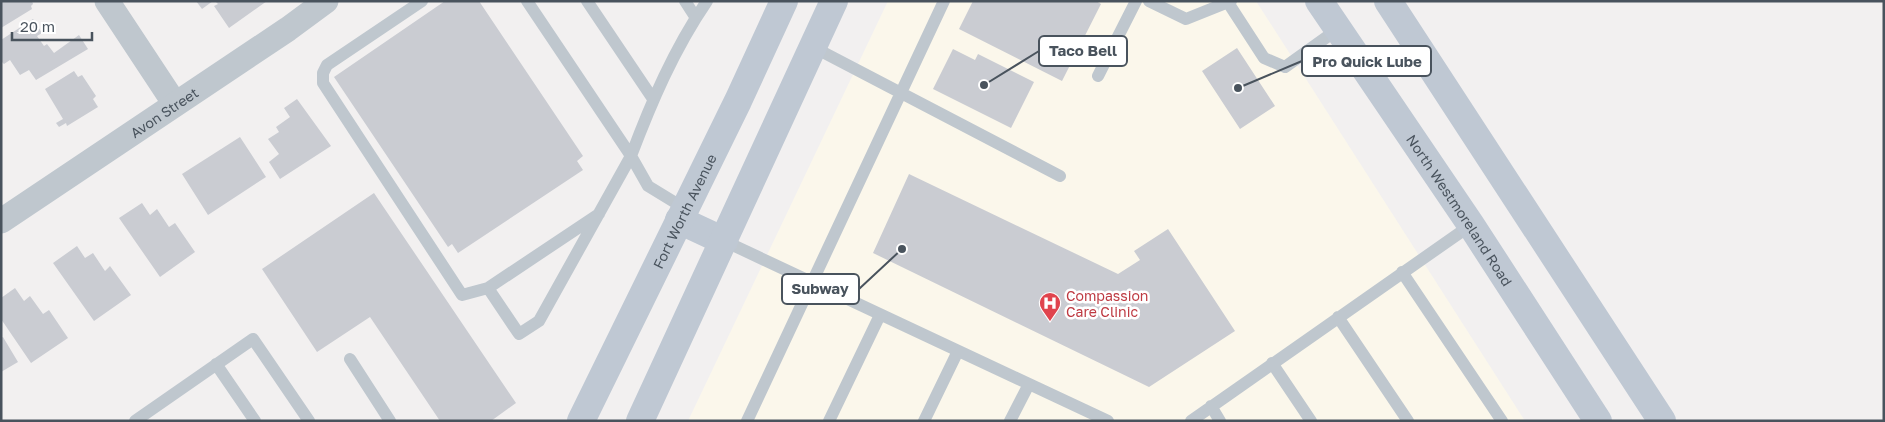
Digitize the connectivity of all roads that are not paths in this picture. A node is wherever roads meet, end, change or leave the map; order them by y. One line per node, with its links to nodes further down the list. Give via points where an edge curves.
1 (106, 1): 22 (street)
2 (326, 1): 22 (street, Avon Street)
3 (422, 1): 32 (lane, via 328,65 323,73 323,83 462,295)
4 (527, 1): 23 (lane)
5 (588, 1): 21 (lane)
6 (685, 1): 16 (lane)
7 (707, 1): 16 (lane)
8 (784, 1): 26 (main road, Fort Worth Avenue)
9 (834, 1): 18 (main road)
10 (944, 1): 20 (lane)
11 (1136, 1): 19 (lane)
12 (1149, 1): 15 (lane, via 1186,20)
13 (1319, 1): 17 (main road, North Westmoreland Road)
14 (1388, 1): 58 (main road)
15 (1229, 2): 17 (lane, via 1264,58 1284,67)
16 (696, 18): 21 (lane)
17 (1338, 29): 28 (main road, North Westmoreland Road)
18 (813, 47): 20 (lane); 29 (main road)
19 (1098, 76)
20 (902, 92): 24 (lane); 31 (lane)
21 (653, 99): 23 (lane)
22 (175, 104): 27 (street, Avon Street)
23 (631, 156): 25 (lane); 26 (lane, via 648,186)
24 (1060, 176)
25 (600, 214): 32 (lane); 32 (lane, via 539,320 518,334)
26 (682, 214): 29 (main road); 46 (main road, Fort Worth Avenue)
27 (1, 221)
28 (1471, 225): 30 (lane); 57 (main road, North Westmoreland Road)
29 (724, 241): 31 (lane); 47 (main road)
30 (1402, 272): 34 (lane); 56 (lane)
31 (812, 283): 33 (lane); 48 (lane)
32 (488, 288)
33 (880, 314): 35 (lane); 49 (lane)
34 (1338, 317): 38 (lane); 55 (lane)
35 (958, 351): 39 (lane); 50 (lane)
36 (350, 358): 45 (lane)
37 (216, 364): 42 (lane); 43 (lane); 44 (lane, via 253,339)
38 (1272, 364): 40 (lane); 54 (lane)
39 (1029, 384): 41 (lane); 51 (lane)
40 (1211, 406): 52 (lane); 53 (lane)
41 (1103, 420)
42 (135, 421)
43 (255, 421)
44 (309, 421)
45 (390, 421)
46 (581, 421)
47 (640, 421)
48 (747, 421)
49 (829, 421)
50 (924, 421)
51 (1010, 421)
52 (1191, 421)
53 (1220, 421)
54 (1311, 421)
55 (1408, 421)
56 (1502, 421)
57 (1598, 421)
58 (1662, 421)

